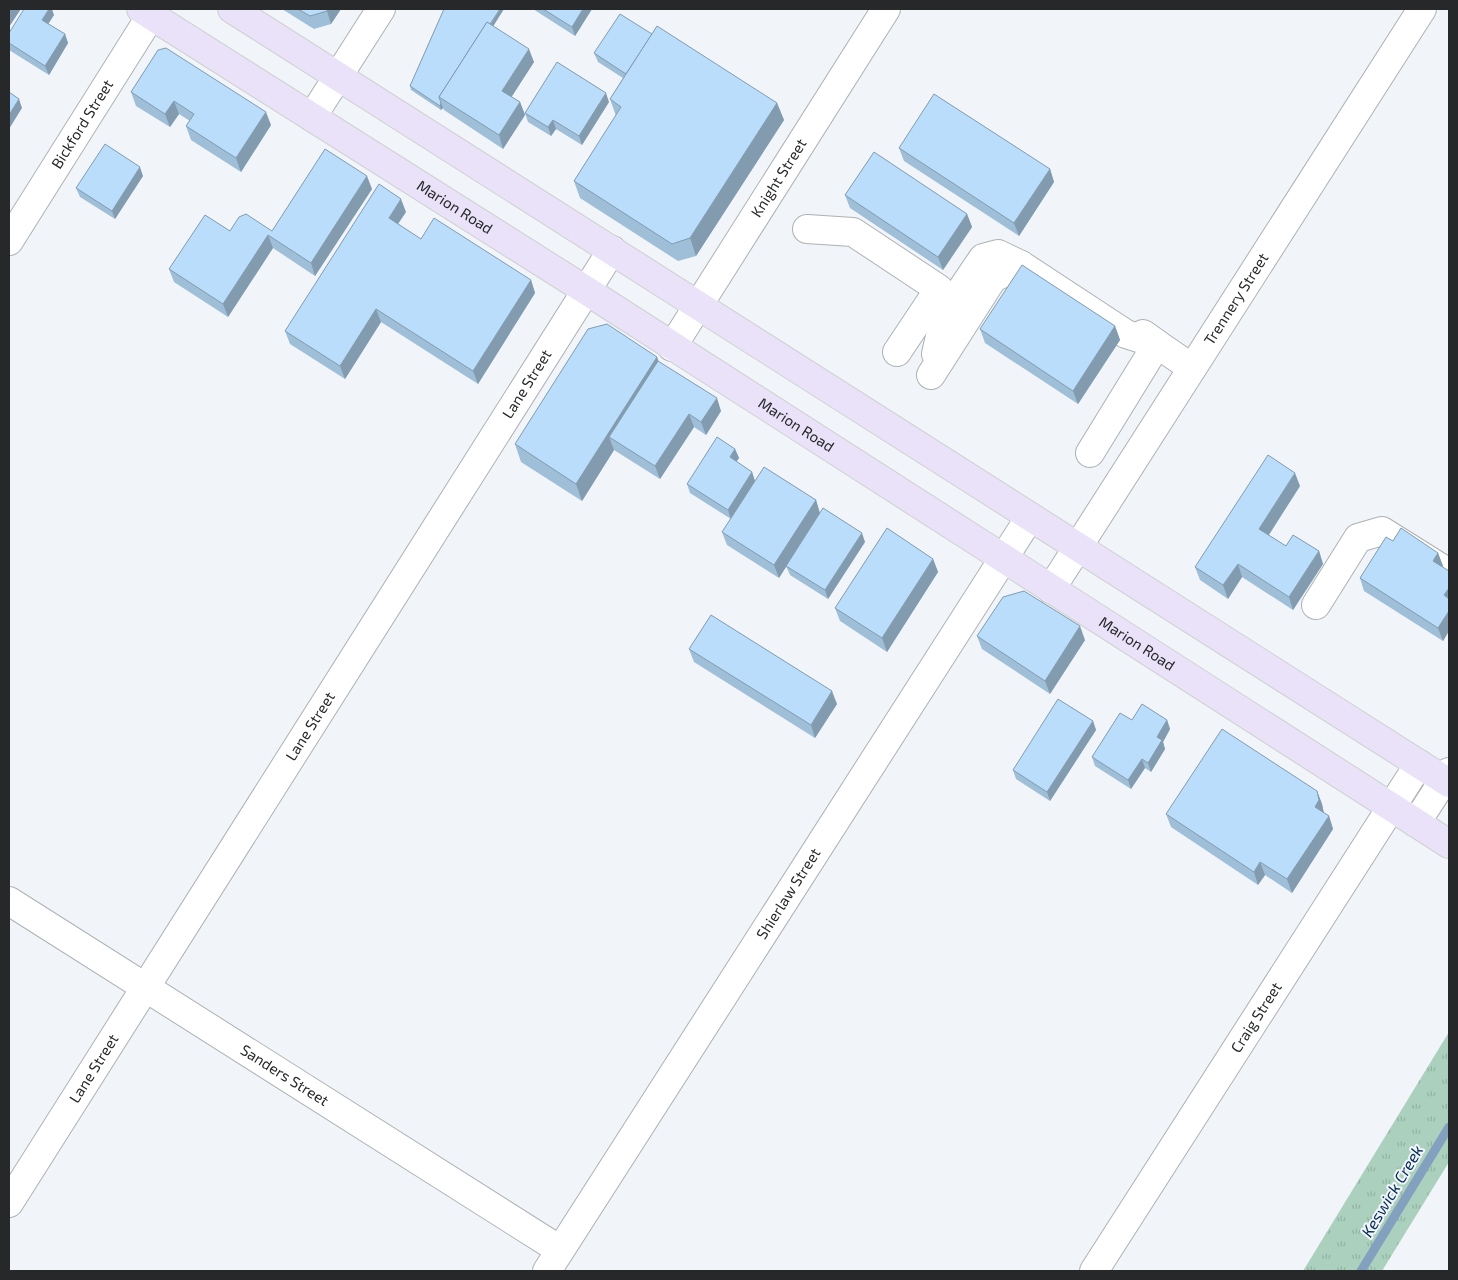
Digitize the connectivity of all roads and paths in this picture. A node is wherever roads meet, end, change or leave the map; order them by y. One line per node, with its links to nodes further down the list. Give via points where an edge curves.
1 (232, 9): 6 (main road)
2 (381, 9): 6 (street)
3 (886, 9): 12 (street, Knight Street)
4 (1422, 9): 16 (street, Trennery Street)
5 (149, 11): 7 (main road, Marion Road); 9 (street, Bickford Street)
6 (338, 76): 7 (street); 10 (main road)
7 (312, 117): 11 (main road, Marion Road)
8 (807, 229): 15 (street, via 853,232 939,289)
9 (9, 241)
10 (612, 250): 11 (street, Lane Street); 12 (main road)
11 (587, 291): 14 (main road, Marion Road); 31 (street, Lane Street)
12 (697, 306): 14 (street, Knight Street); 19 (main road)
13 (1157, 344): 16 (street); 17 (street, via 1126,334 1021,265 992,278); 18 (street)
14 (672, 347): 21 (main road, Marion Road)
15 (897, 352)
16 (1192, 368): 20 (street, Trennery Street)
17 (931, 375)
18 (1090, 453)
19 (1030, 517): 20 (main road); 21 (street, Shierlaw Street)
20 (1078, 547): 23 (street, Trennery Street); 25 (main road)
21 (1003, 558): 23 (main road, Marion Road); 33 (street, Shierlaw Street)
22 (1449, 573): 24 (street, via 1382,531 1358,538)
23 (1050, 589): 27 (main road, Marion Road)
24 (1316, 605)
25 (1419, 764): 26 (main road); 27 (street, Craig Street)
26 (1448, 778): 28 (street)
27 (1391, 807): 28 (main road, Marion Road); 34 (street, Craig Street)
28 (1416, 823): 29 (main road, Marion Road)
29 (1449, 844)
30 (9, 901): 31 (street, Sanders Street)
31 (146, 989): 32 (street, Lane Street); 33 (street, Sanders Street)
32 (9, 1203)
33 (554, 1261)
34 (1094, 1271)

